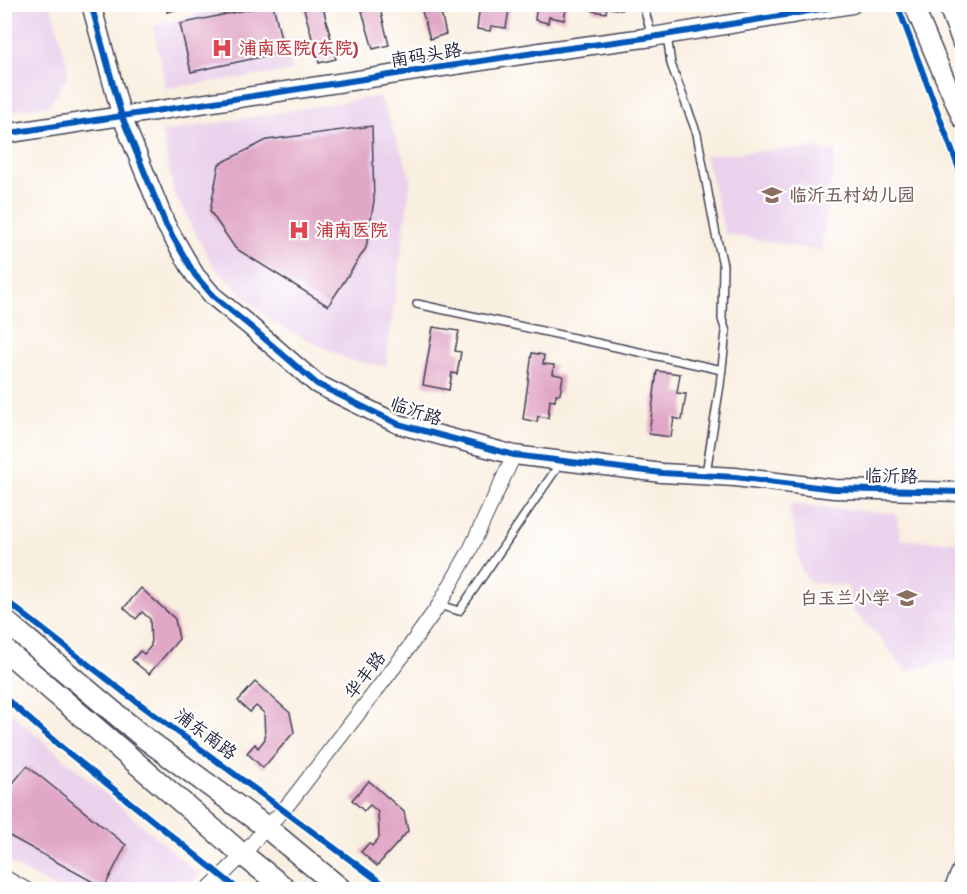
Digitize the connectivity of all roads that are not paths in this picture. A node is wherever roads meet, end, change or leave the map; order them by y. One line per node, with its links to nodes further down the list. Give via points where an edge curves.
1 (91, 4): 8 (street, 临沂路)
2 (643, 4): 6 (lane)
3 (852, 4): 6 (street, 南码头路)
4 (913, 4): 9 (street)
5 (946, 4): 7 (street)
6 (659, 36): 8 (street, 南码头路); 12 (lane, via 697,134 723,265 722,320 726,332)
7 (963, 43)
8 (122, 117): 10 (street, 南码头路); 13 (street, 临沂路, via 166,225 195,275 213,296 317,384 398,424)
9 (963, 119)
10 (4, 134)
11 (417, 304): 12 (lane)
12 (722, 370): 15 (lane)
13 (514, 455): 14 (street, 临沂路); 17 (street, 华丰路, via 470,550)
14 (562, 460): 15 (street, 临沂路); 17 (lane, via 459,611)
15 (705, 476): 16 (street, 临沂路, via 834,489)
16 (963, 492)
17 (439, 605): 20 (street, 华丰路, via 283,811)
18 (4, 620): 20 (main road, via 142,736)
19 (4, 649): 21 (main road)
20 (266, 827): 21 (street, 华丰路); 27 (main road)
21 (243, 855): 25 (street, 华丰路); 26 (main road)
22 (963, 870): 28 (street)
23 (4, 878): 24 (street)
24 (27, 890)
25 (207, 890)
26 (287, 890)
27 (342, 890)
28 (953, 890)

